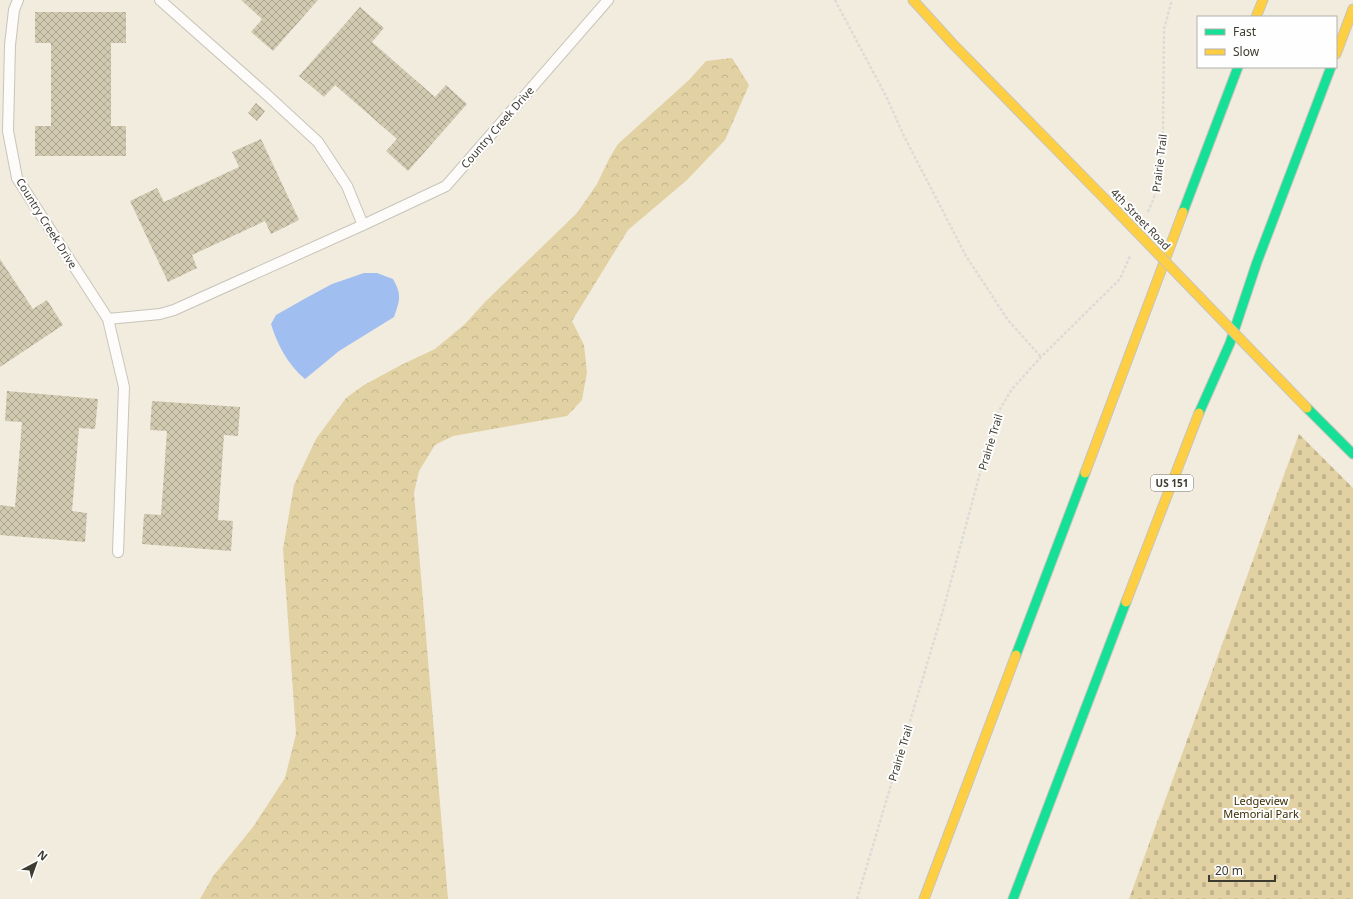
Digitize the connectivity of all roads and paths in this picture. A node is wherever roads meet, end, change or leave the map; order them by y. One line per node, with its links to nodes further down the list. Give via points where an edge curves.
1 (18, 0): 16 (lane, Country Creek Drive, via 14,10 10,45 8,131 17,178)
2 (160, 0): 14 (lane, via 318,142 348,186)
3 (608, 0): 14 (lane, Country Creek Drive, via 446,186)
4 (835, 0): 17 (path, via 966,256 1008,320)
5 (913, 0): 18 (main road, 4th Street Road, bridge)
6 (1172, 0): 13 (path, Prairie Trail, via 1164,29 1163,129 1157,190)
7 (1263, 0): 9 (main road)
8 (1353, 9): 10 (main road)
9 (1256, 16)
10 (1337, 51)
11 (1238, 68): 21 (main road)
12 (1331, 68): 22 (main road, US 151, via 1257,262 1230,343 1195,421)
13 (1146, 218)
14 (363, 225): 16 (lane, Country Creek Drive, via 174,310 160,314)
15 (1131, 252): 17 (path, Prairie Trail, via 1120,280)
16 (108, 319): 19 (lane, Country Creek Drive, via 124,388)
17 (1041, 357): 20 (path, Prairie Trail, via 1012,389 995,417 944,607)
18 (1353, 454)
19 (118, 552)
20 (857, 899)
21 (924, 899)
22 (1013, 899)

